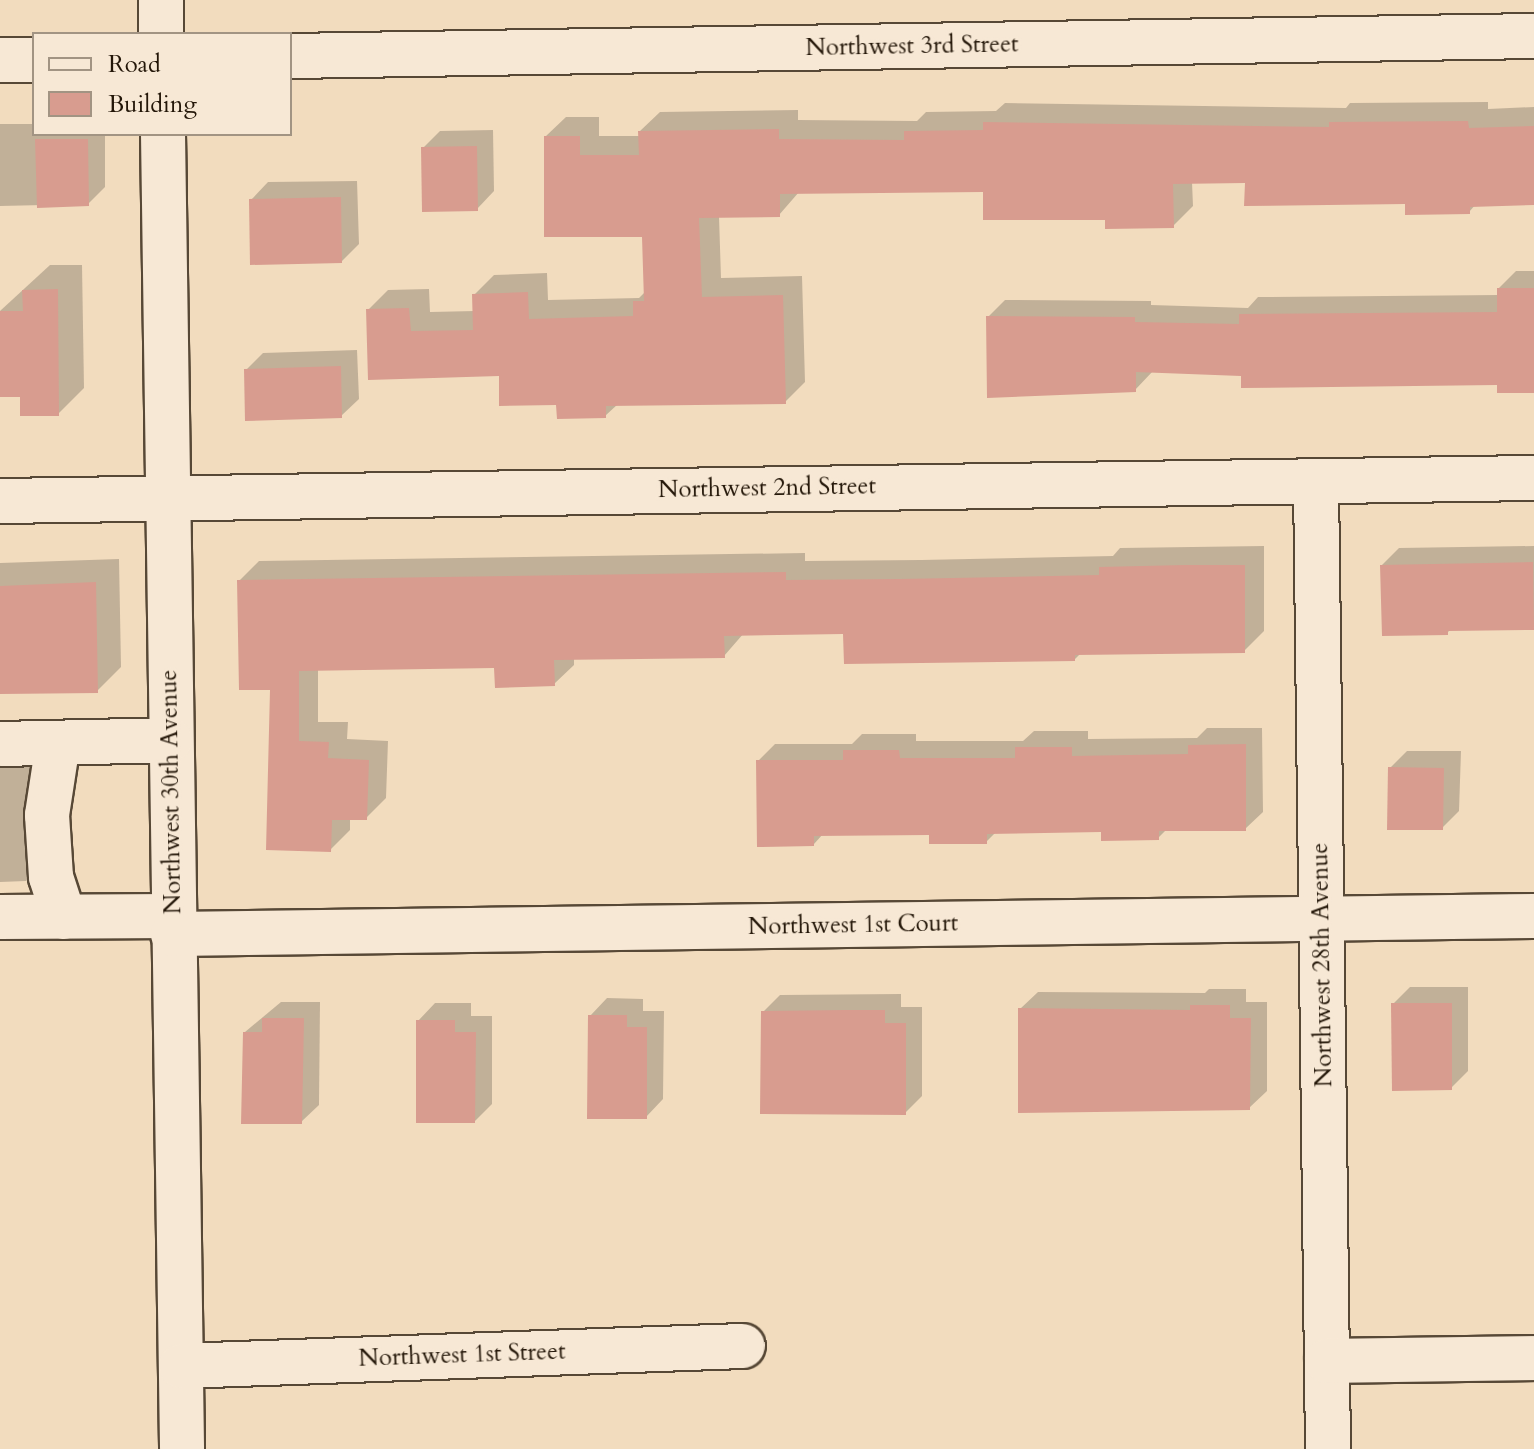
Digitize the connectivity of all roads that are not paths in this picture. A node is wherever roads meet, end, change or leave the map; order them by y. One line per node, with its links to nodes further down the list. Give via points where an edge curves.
1 (161, 0): 2 (street)
2 (161, 32)
3 (1534, 36): 4 (street, Northwest 3rd Street)
4 (292, 56)
5 (0, 60): 6 (street)
6 (32, 60)
7 (163, 136): 10 (street, Northwest 30th Avenue)
8 (1534, 478): 9 (street, Northwest 2nd Street)
9 (1316, 481): 10 (street, Northwest 2nd Street); 18 (street, Northwest 28th Avenue)
10 (168, 496): 11 (street, Northwest 2nd Street); 12 (street, Northwest 30th Avenue)
11 (0, 501)
12 (170, 740): 13 (street); 19 (street, Northwest 30th Avenue)
13 (58, 743): 14 (street); 17 (street, via 47,815 51,877)
14 (0, 744)
15 (1534, 916): 18 (street, Northwest 1st Court)
16 (0, 917): 17 (street, Northwest 1st Court)
17 (64, 917): 19 (street, Northwest 1st Court)
18 (1322, 919): 19 (street, Northwest 1st Court); 22 (street, Northwest 28th Avenue)
19 (173, 925): 23 (street, Northwest 30th Avenue)
20 (743, 1346): 23 (street, Northwest 1st Street)
21 (1534, 1358): 22 (street)
22 (1327, 1361): 25 (street, Northwest 28th Avenue)
23 (181, 1366): 24 (street, Northwest 30th Avenue)
24 (182, 1449)
25 (1328, 1449)

